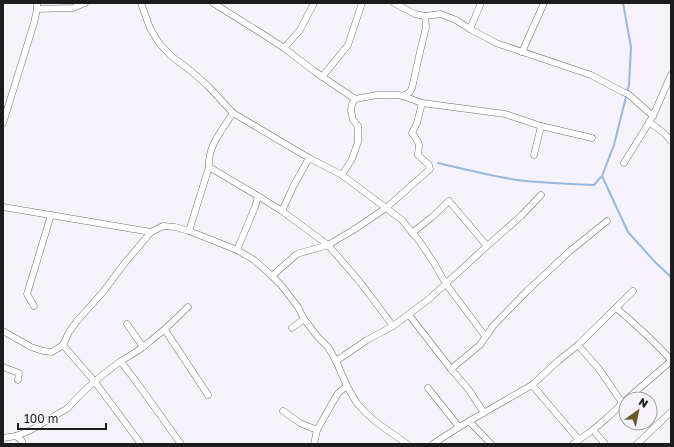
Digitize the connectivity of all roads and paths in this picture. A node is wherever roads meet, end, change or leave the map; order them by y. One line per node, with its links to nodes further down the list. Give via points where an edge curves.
1 (85, 3): 9 (street, via 73,8)
2 (141, 3): 19 (street, via 150,28 159,43 170,56 208,86)
3 (213, 3): 12 (street)
4 (314, 3): 12 (street, via 300,30)
5 (362, 3): 15 (street, via 348,45)
6 (394, 3): 10 (street, via 415,14)
7 (481, 3): 11 (street)
8 (544, 3): 13 (street)
9 (37, 6): 21 (street)
10 (425, 16): 11 (street, via 442,14); 16 (street, via 426,27 412,88)
11 (470, 29): 13 (street, via 496,43)
12 (284, 48): 15 (street)
13 (522, 52): 20 (street, via 591,75 625,93)
14 (671, 75): 20 (street)
15 (322, 77): 17 (street)
16 (403, 96): 17 (street, via 377,95); 18 (street)
17 (354, 99): 29 (street, via 351,110 353,120 358,126 358,142)
18 (422, 103): 22 (street, via 505,114); 33 (street, via 412,133 418,141 418,155 430,169)
19 (233, 113): 26 (street); 28 (street, via 211,149)
20 (651, 119): 24 (street); 27 (street)
21 (3, 123)
22 (541, 126): 23 (street); 25 (street)
23 (592, 138)
24 (671, 140)
25 (534, 155)
26 (309, 158): 29 (street); 34 (street)
27 (624, 163)
28 (209, 168): 31 (street); 37 (street)
29 (342, 176): 33 (street)
30 (541, 195): 41 (street)
31 (258, 196): 34 (street); 42 (street)
32 (3, 207): 35 (street)
33 (386, 208): 39 (street, via 402,220); 40 (street)
34 (282, 211): 40 (street)
35 (51, 215): 38 (street); 46 (street, via 27,294)
36 (607, 221): 56 (street, via 527,291)
37 (189, 231): 38 (street, via 163,226); 42 (street)
38 (151, 232): 58 (street, via 77,321)
39 (412, 233): 41 (street, via 449,202); 44 (street)
40 (328, 245): 43 (street, via 297,254); 52 (street)
41 (487, 246): 44 (street)
42 (237, 250): 43 (street, via 254,260)
43 (272, 276): 50 (street, via 298,307)
44 (446, 284): 49 (street); 56 (street)
45 (633, 291): 48 (street)
46 (34, 306)
47 (188, 308): 54 (street)
48 (616, 308): 57 (street); 61 (street)
49 (409, 315): 52 (street); 64 (street)
50 (304, 319): 53 (street); 60 (street, via 328,347)
51 (128, 324): 59 (street)
52 (393, 326): 60 (street, via 366,340)
53 (292, 328)
54 (165, 330): 59 (street); 71 (street)
55 (3, 331): 58 (street, via 43,351 52,352)
56 (485, 336): 64 (street, via 480,345)
57 (578, 344): 68 (street); 72 (street)
58 (63, 345): 66 (street)
59 (143, 347): 62 (street)
60 (336, 361): 67 (street)
61 (671, 361): 70 (street)
62 (121, 362): 66 (street); 86 (street)
63 (3, 367): 65 (street, via 19,373)
64 (452, 369): 76 (street, via 470,390)
65 (18, 380)
66 (95, 382): 81 (street, via 68,408); 85 (street)
67 (347, 386): 79 (street, via 338,392); 88 (street, via 365,412)
68 (532, 386): 76 (street); 83 (street)
69 (428, 388): 78 (street)
70 (636, 391)
71 (208, 395)
72 (618, 397)
73 (618, 408): 80 (street)
74 (283, 411): 79 (street, via 300,423)
75 (671, 412): 92 (street)
76 (484, 413): 77 (street)
77 (469, 421): 78 (street); 90 (street)
78 (459, 427): 89 (street)
79 (317, 430): 87 (street)
80 (593, 430): 83 (street); 91 (street)
81 (16, 436): 82 (street); 84 (street)
82 (3, 438)
83 (576, 442)
84 (22, 444)
85 (141, 444)
86 (181, 444)
87 (314, 444)
88 (407, 444)
89 (433, 444)
90 (491, 444)
91 (605, 444)
92 (637, 444)

